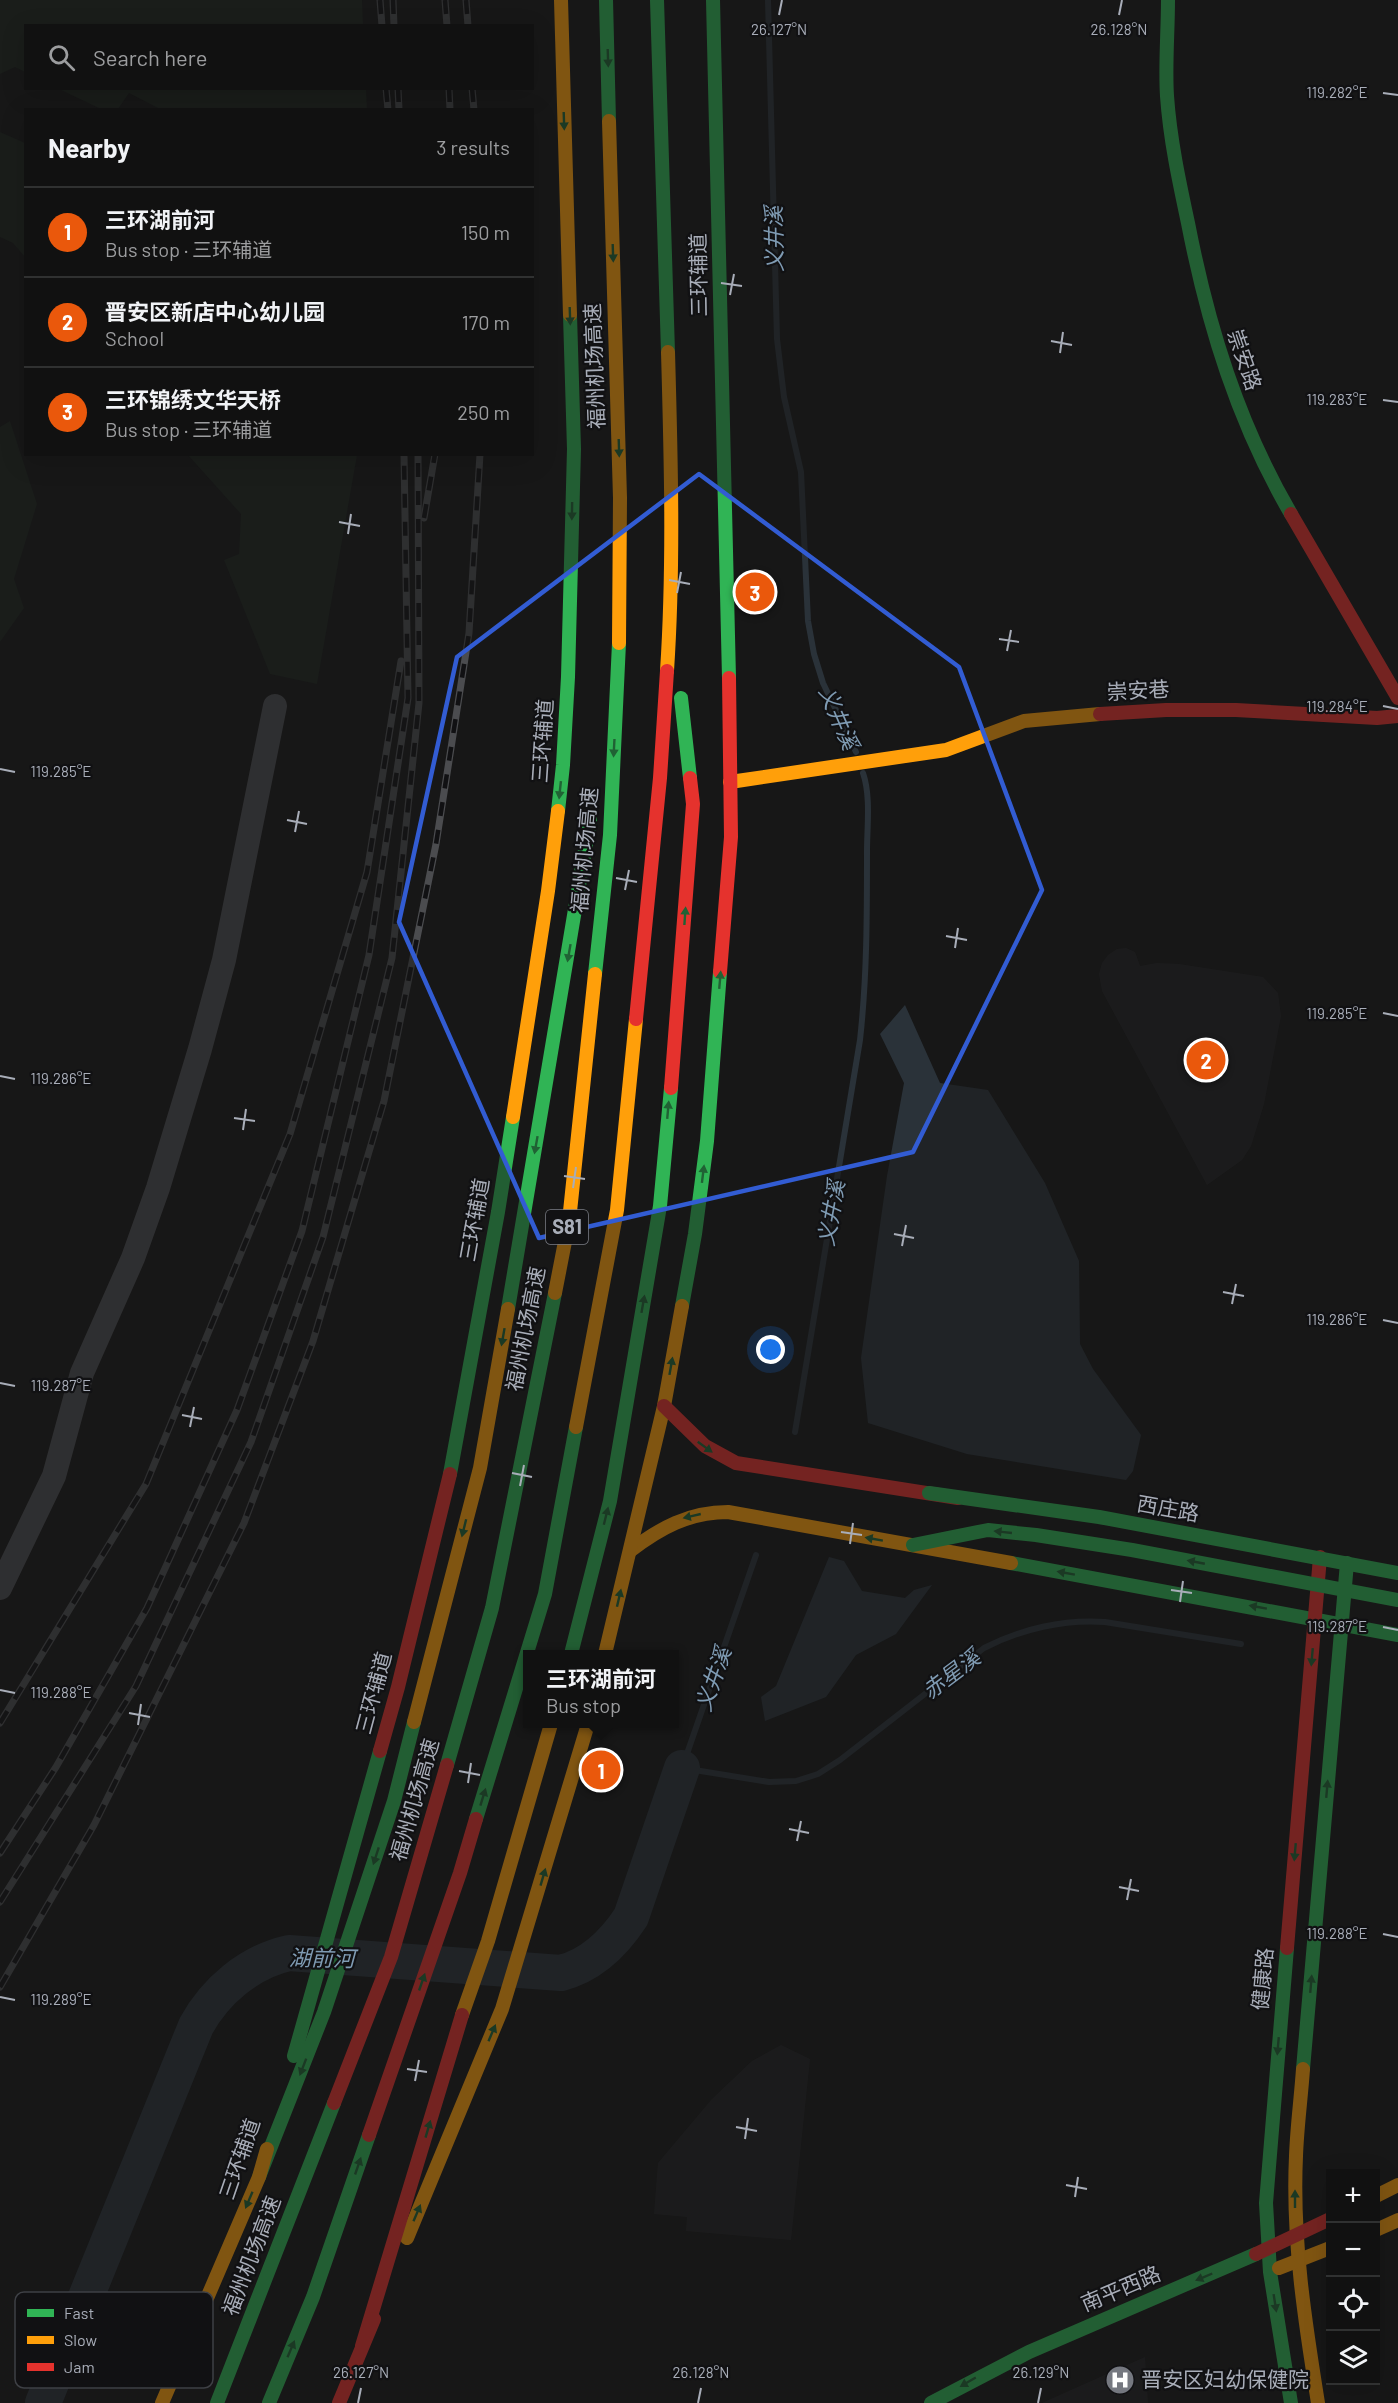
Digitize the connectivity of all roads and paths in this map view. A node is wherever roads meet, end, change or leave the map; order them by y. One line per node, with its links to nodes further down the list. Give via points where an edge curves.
1 (561, 0): 32 (main road, 三环辅道, one-way to 32, via 574,449 568,677 555,835 500,1201 450,1480 398,1687)
2 (606, 0): 7 (main road, 福州机场高速 / S81, one-way to 7)
3 (657, 0): 6 (main road, S81, via 672,498)
4 (713, 0): 12 (main road, 三环辅道)
5 (1168, 0): 8 (main road, 崇安路, via 1167,95 1177,170 1200,285 1221,360 1267,473)
6 (671, 611): 26 (main road, S81, one-way to 6, via 545,1594 616,1210 660,778); 27 (main road, one-way to 6, via 610,1501 660,1206 693,804)
7 (620, 626): 11 (main road); 48 (main road, 福州机场高速 / S81, one-way to 48, via 610,835 569,1221 492,1608 391,1957)
8 (1398, 698)
9 (275, 706): 21 (street, via 224,960 158,1188 82,1374 54,1476)
10 (1398, 716): 12 (main road, 崇安巷, via 1223,708 1037,719 959,748)
11 (600, 755)
12 (730, 782): 14 (main road, 三环辅道, one-way to 12, via 695,1234 707,1141 731,837)
13 (593, 802): 32 (main road, one-way to 32, via 480,1468 394,1801 324,2012)
14 (664, 1406): 15 (main road, one-way to 15, via 712,1453 736,1463); 17 (main road, 三环辅道)
15 (929, 1493): 18 (main road); 20 (main road, 西庄路, bridge, via 1089,1515)
16 (913, 1545): 17 (main road, one-way to 17, via 714,1512 682,1518 651,1534); 22 (main road, one-way to 16, bridge, via 1036,1535 988,1530); 23 (main road, one-way to 16)
17 (630, 1551): 28 (main road, 三环辅道, one-way to 17)
18 (1320, 1557): 19 (main road); 23 (main road, 健康路)
19 (1347, 1561): 20 (main road); 24 (main road)
20 (1398, 1571)
21 (0, 1588)
22 (1398, 1600)
23 (1315, 1618): 24 (main road); 39 (main road, 健康路, one-way to 39, via 1269,2153)
24 (1342, 1624): 25 (main road); 38 (main road, one-way to 24, via 1296,2156)
25 (1398, 1635)
26 (528, 1650)
27 (572, 1650)
28 (606, 1650)
29 (523, 1666): 49 (main road, S81, one-way to 29, via 313,2296 460,1873)
30 (550, 1728): 45 (main road, one-way to 30)
31 (587, 1728): 45 (main road, one-way to 31, via 502,2009)
32 (259, 2177): 44 (main road, 三环辅道, one-way to 44)
33 (1398, 2185): 34 (main road)
34 (1380, 2194)
35 (1398, 2220): 37 (main road)
36 (1326, 2221): 38 (main road, 南平西路)
37 (1380, 2228)
38 (1296, 2237): 39 (main road, 南平西路); 41 (main road)
39 (1267, 2250): 42 (main road, 健康路); 51 (main road, 南平西路, one-way to 51, via 1006,2362)
40 (1326, 2250): 41 (main road)
41 (1299, 2260): 42 (main road); 53 (main road)
42 (1270, 2272): 43 (main road); 52 (main road, 健康路, one-way to 52)
43 (1252, 2278)
44 (210, 2292)
45 (362, 2346): 50 (main road)
46 (168, 2388): 47 (main road, 三环辅道, one-way to 47)
47 (162, 2403)
48 (217, 2403)
49 (269, 2403)
50 (339, 2403)
51 (932, 2403)
52 (1291, 2403)
53 (1318, 2403)

